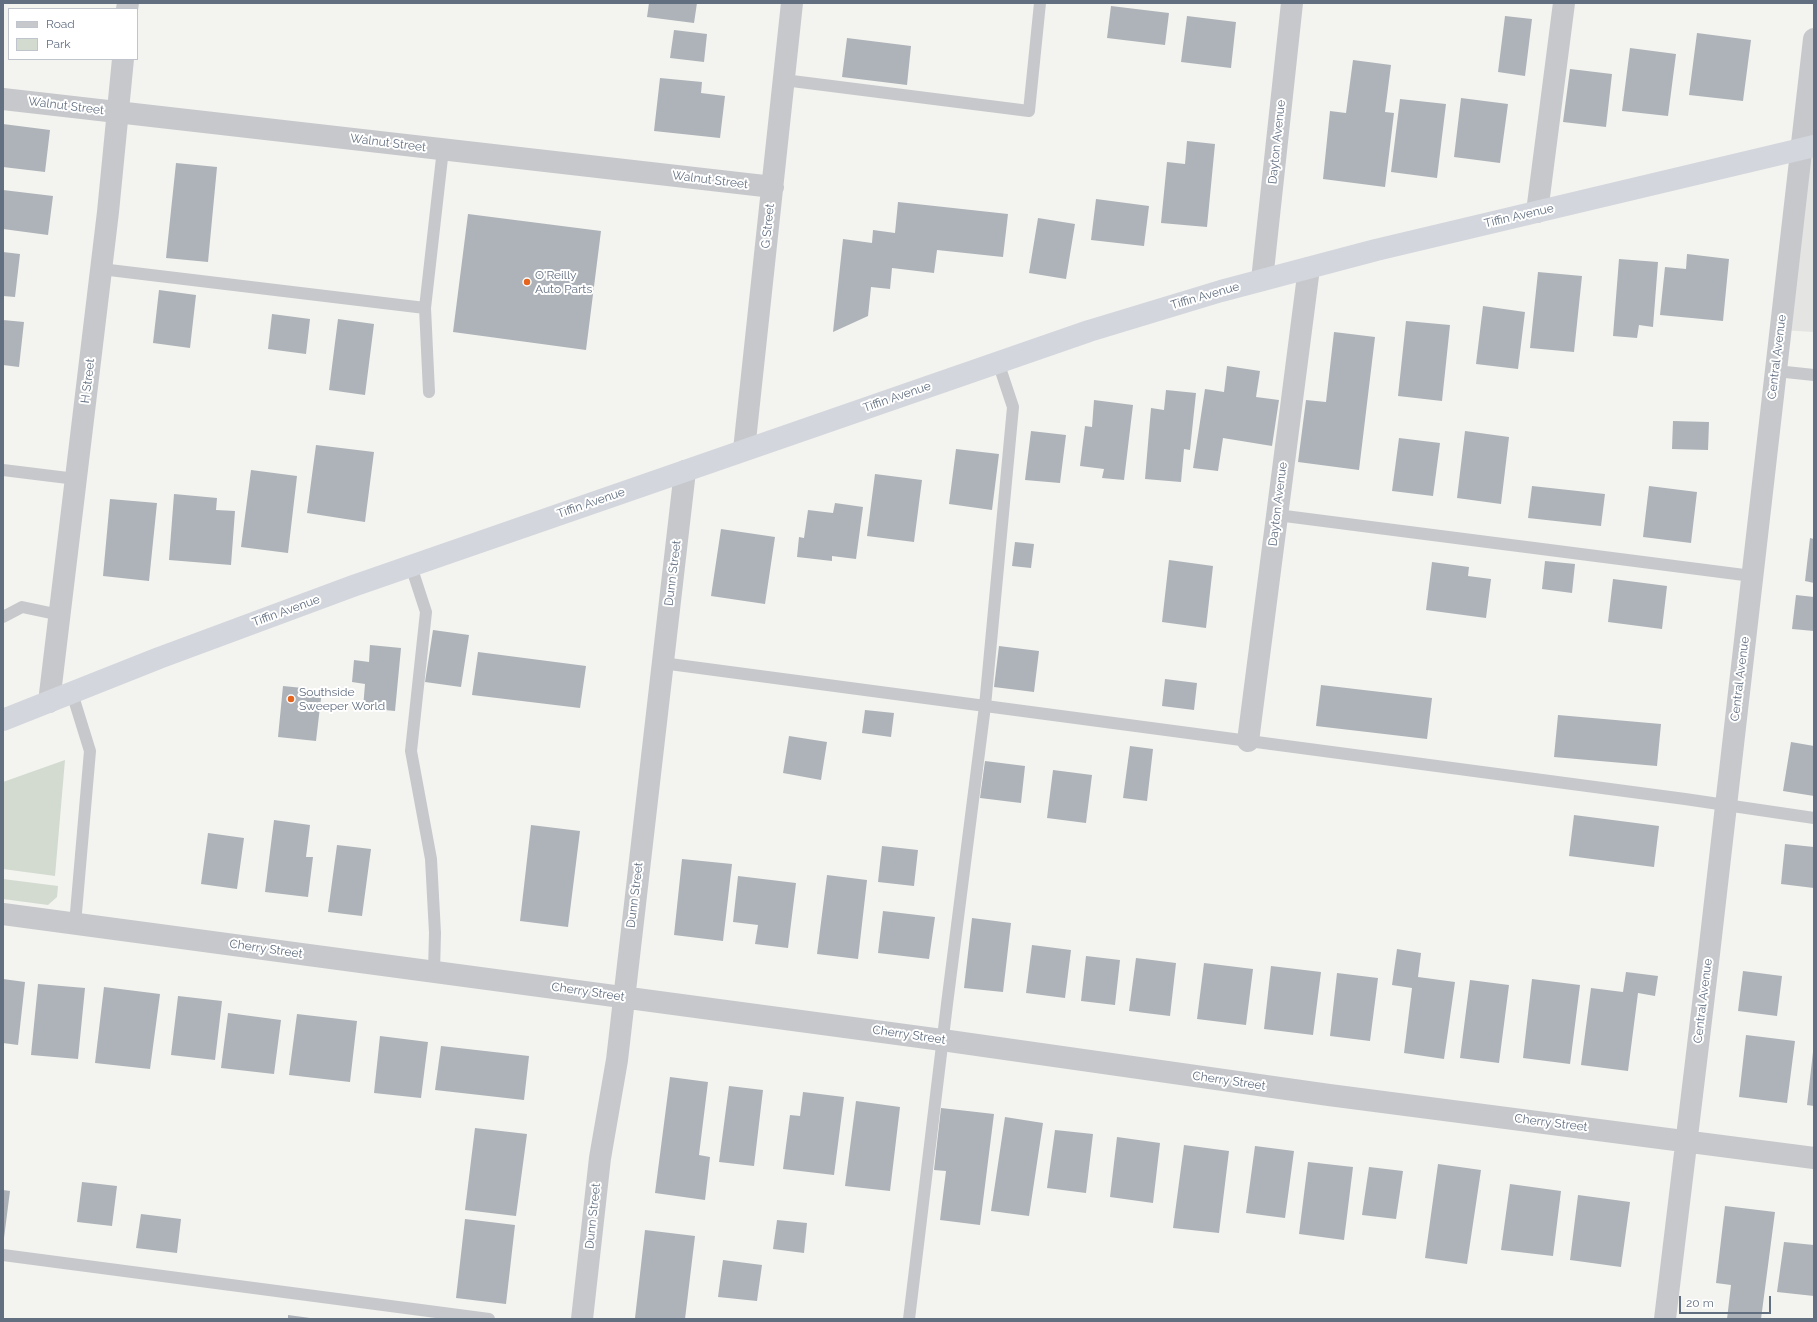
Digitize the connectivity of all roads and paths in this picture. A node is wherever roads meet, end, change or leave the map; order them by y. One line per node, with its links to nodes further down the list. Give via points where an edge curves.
1 (792, 3): 7 (street, G Street)
2 (1040, 3): 7 (lane, via 1029,110)
3 (1292, 3): 16 (street, Dayton Avenue)
4 (1564, 3): 13 (street)
5 (1814, 39): 10 (street, Central Avenue)
6 (123, 60): 9 (street, H Street)
7 (784, 80): 12 (street, G Street)
8 (3, 99): 9 (street, Walnut Street)
9 (118, 112): 11 (street, Walnut Street); 14 (street, H Street)
10 (1808, 148): 13 (highway, Tiffin Avenue); 19 (street, Central Avenue)
11 (444, 150): 12 (street, Walnut Street); 17 (lane)
12 (772, 187): 22 (street, G Street)
13 (1537, 212): 15 (highway, Tiffin Avenue)
14 (101, 268): 17 (lane); 25 (street, H Street)
15 (1309, 268): 16 (highway, Tiffin Avenue); 26 (street, Dayton Avenue)
16 (1262, 280): 18 (highway, Tiffin Avenue, via 1097,329)
17 (425, 308): 21 (lane)
18 (998, 362): 22 (highway, Tiffin Avenue); 34 (lane, via 1013,407)
19 (1776, 371): 20 (lane); 28 (street, Central Avenue)
20 (1814, 375)
21 (429, 392)
22 (744, 450): 24 (highway, Tiffin Avenue)
23 (3, 470): 25 (lane)
24 (684, 470): 27 (highway, Tiffin Avenue); 31 (street, Dunn Street)
25 (76, 479): 29 (street, H Street)
26 (1277, 515): 28 (lane); 36 (street, Dayton Avenue)
27 (411, 566): 32 (highway, Tiffin Avenue, via 167,655); 41 (lane, via 426,612 411,751 431,859 436,933)
28 (1752, 576): 37 (street, Central Avenue)
29 (60, 615): 30 (lane, via 22,607); 33 (street, H Street)
30 (3, 617)
31 (662, 663): 34 (lane); 42 (street, Dunn Street)
32 (72, 693): 33 (highway, Tiffin Avenue); 40 (lane, via 90,750)
33 (49, 702): 35 (highway, Tiffin Avenue)
34 (986, 706): 36 (lane); 43 (lane)
35 (3, 720)
36 (1248, 741): 37 (lane)
37 (1726, 805): 38 (lane); 44 (street, Central Avenue)
38 (1814, 818)
39 (3, 914): 40 (street, Cherry Street)
40 (75, 924): 41 (street, Cherry Street)
41 (434, 971): 42 (street, Cherry Street)
42 (624, 997): 43 (street, Cherry Street); 48 (street, Dunn Street, via 617,1060 600,1158)
43 (942, 1040): 44 (street, Cherry Street, via 1329,1095); 49 (lane)
44 (1686, 1140): 45 (street, Cherry Street); 50 (street, Central Avenue)
45 (1814, 1158)
46 (3, 1255): 47 (lane)
47 (489, 1319)
48 (582, 1319)
49 (909, 1319)
50 (1665, 1319)

